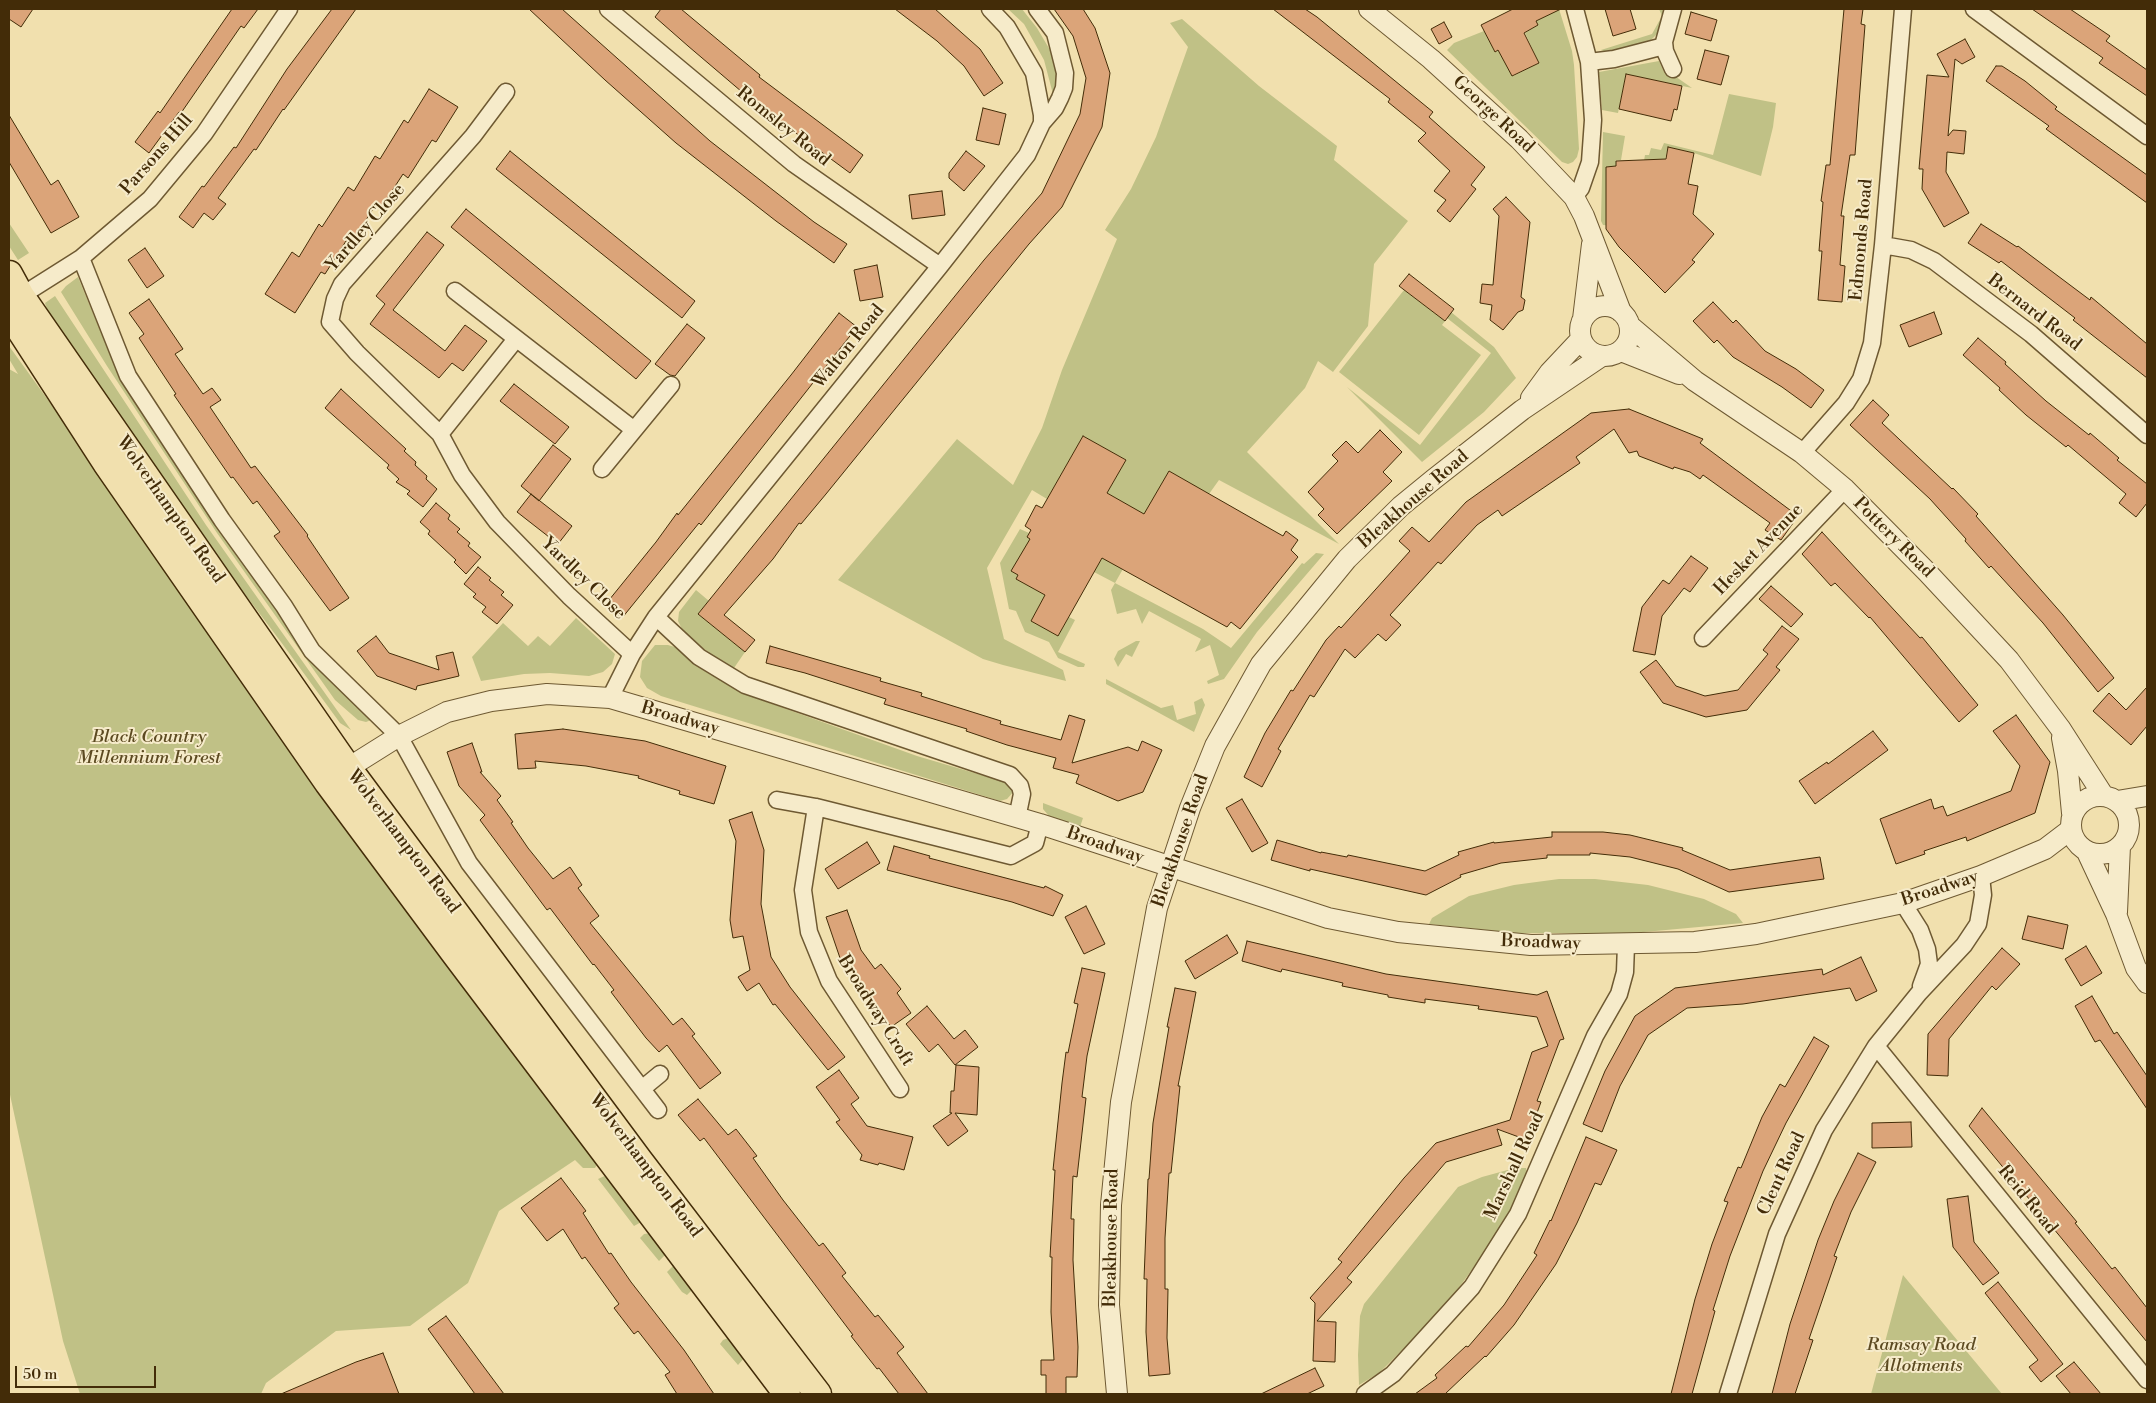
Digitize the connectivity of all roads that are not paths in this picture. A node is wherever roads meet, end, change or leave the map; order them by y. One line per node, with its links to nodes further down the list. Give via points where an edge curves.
1 (289, 9): 19 (street, Parsons Hill, via 204,134 156,192)
2 (608, 9): 20 (street, Romsley Road, via 794,164)
3 (990, 9): 14 (street, via 1007,28 1034,73)
4 (1037, 9): 14 (street, Walton Road, via 1055,33 1065,73 1060,98)
5 (1369, 9): 16 (street, George Road, via 1431,58 1539,159)
6 (1575, 9): 11 (street)
7 (1673, 9): 10 (street)
8 (1903, 9): 18 (street, Edmonds Road)
9 (1974, 9): 15 (street)
10 (1664, 46): 11 (street); 12 (street)
11 (1589, 62): 16 (street, via 1593,120 1590,162 1581,188)
12 (1673, 69)
13 (506, 92): 32 (street, Yardley Close, via 473,136 342,284 330,322 357,354)
14 (1042, 123): 20 (street, Walton Road, via 1027,155)
15 (2147, 136)
16 (1574, 197): 17 (street, George Road)
17 (1592, 241): 23 (street, George Road); 24 (street, George Road)
18 (1883, 245): 33 (street, Bernard Road, via 1911,250 1934,262 2031,334); 34 (street, Edmonds Road, via 1872,343 1861,380 1846,403)
19 (81, 258): 22 (street, Parsons Hill); 42 (street, Wolverhampton Road, via 128,376 222,520 312,651)
20 (940, 266): 37 (street, Walton Road)
21 (455, 291): 25 (street)
22 (12, 297): 43 (highway, Wolverhampton Road, via 106,463)
23 (1626, 319): 24 (street, via 1614,308 1602,306 1590,312); 26 (street, via 1628,343); 28 (street, Pottery Road)
24 (1582, 329): 27 (street, via 1588,349); 30 (street, Bleakhouse Road)
25 (516, 339): 31 (street); 32 (street)
26 (1621, 351): 27 (street); 28 (street, Pottery Road)
27 (1602, 356): 30 (street, Bleakhouse Road)
28 (1695, 380): 34 (street, Pottery Road)
29 (671, 385): 31 (street)
30 (1522, 410): 56 (street, Bleakhouse Road, via 1401,506 1373,533 1347,559 1261,664 1215,746)
31 (633, 430): 35 (street)
32 (440, 434): 39 (street, Yardley Close, via 462,475 497,522 569,596)
33 (2147, 435)
34 (1802, 454): 36 (street, Pottery Road)
35 (602, 469)
36 (1844, 489): 38 (street, Hesket Avenue); 41 (street, Pottery Road, via 2009,660)
37 (656, 617): 39 (street, Walton Road); 49 (street, via 699,657 745,685 1010,774 1022,794)
38 (1702, 638)
39 (632, 654): 40 (street, Walton Road)
40 (610, 698): 42 (street, Broadway, via 547,694 490,701 447,712); 49 (street, Broadway)
41 (2060, 728): 45 (street, Pottery Road); 50 (street, Pottery Road, via 2068,771)
42 (399, 736): 43 (street, Broadway); 65 (street, Wolverhampton Road, via 469,863)
43 (338, 775): 69 (highway, Wolverhampton Road, via 454,954); 70 (highway, Wolverhampton Road)
44 (2147, 796): 45 (street)
45 (2110, 798): 50 (street, via 2085,799); 52 (street, via 2125,809)
46 (777, 800): 47 (street)
47 (816, 807): 51 (street, via 1011,856 1035,843); 66 (street, Broadway Croft, via 803,890 809,932 829,981)
48 (2147, 808): 52 (street)
49 (1017, 818): 51 (street, Broadway)
50 (2071, 822): 54 (street, Broadway); 55 (street, via 2075,840)
51 (1040, 824): 56 (street, Broadway)
52 (2130, 828): 53 (street, via 2128,837)
53 (2120, 846): 55 (street, via 2105,854); 59 (street)
54 (2045, 849): 55 (street, Broadway); 57 (street, Broadway)
55 (2084, 850): 59 (street)
56 (1169, 868): 60 (street, Broadway, via 1328,918 1398,932 1531,945); 71 (street, Bleakhouse Road, via 1157,908 1121,1102 1115,1152 1110,1305)
57 (1981, 876): 58 (street, Broadway); 62 (street, Clent Road, via 1983,895 1978,924 1964,945)
58 (1903, 903): 60 (street, Broadway, via 1756,934 1695,942); 62 (street, Clent Road, via 1920,930 1927,949 1929,964)
59 (2116, 914): 61 (street, via 2136,968)
60 (1626, 945): 72 (street, Marshall Road, via 1625,972 1619,994 1595,1036 1518,1214 1472,1287 1393,1374)
61 (2147, 982)
62 (1919, 993): 63 (street, Clent Road)
63 (1876, 1046): 68 (street, Reid Road); 73 (street, Clent Road, via 1824,1130 1777,1234)
64 (660, 1074): 65 (street)
65 (643, 1088): 67 (street, Wolverhampton Road)
66 (900, 1089)
67 (658, 1110)
68 (2147, 1380)
69 (787, 1394)
70 (818, 1394)
71 (1117, 1394)
72 (1365, 1394)
73 (1728, 1394)

